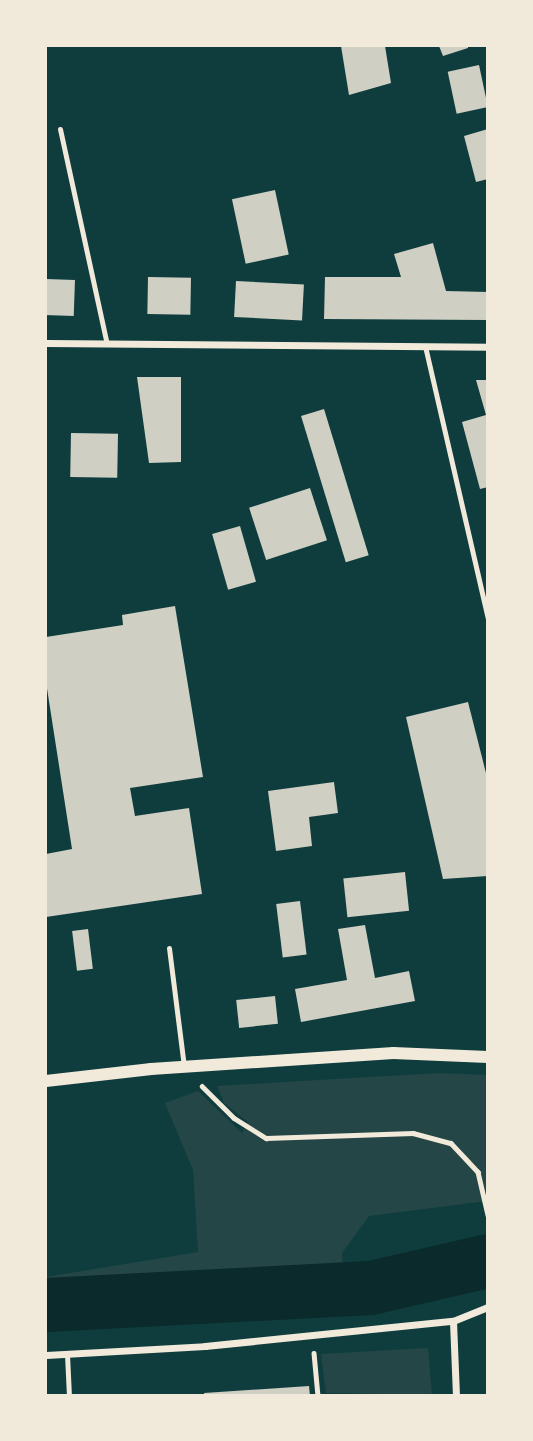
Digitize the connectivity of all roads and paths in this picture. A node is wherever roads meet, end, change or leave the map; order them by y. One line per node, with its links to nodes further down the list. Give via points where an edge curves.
1 (60, 129): 3 (lane)
2 (46, 343): 3 (street)
3 (107, 344): 4 (street)
4 (425, 346): 5 (street); 6 (lane)
5 (488, 347)
6 (488, 618)
7 (169, 947): 9 (lane)
8 (488, 1057): 9 (street, via 393,1053)
9 (184, 1067): 10 (street); 11 (path, via 234,1118 266,1138 413,1133 451,1143 478,1172)
10 (46, 1082)
11 (487, 1214)
12 (488, 1307): 13 (street)
13 (453, 1321): 14 (street); 19 (street)
14 (313, 1335): 15 (street); 18 (path)
15 (67, 1354): 16 (street); 17 (lane)
16 (46, 1355)
17 (69, 1395)
18 (318, 1395)
19 (456, 1395)

